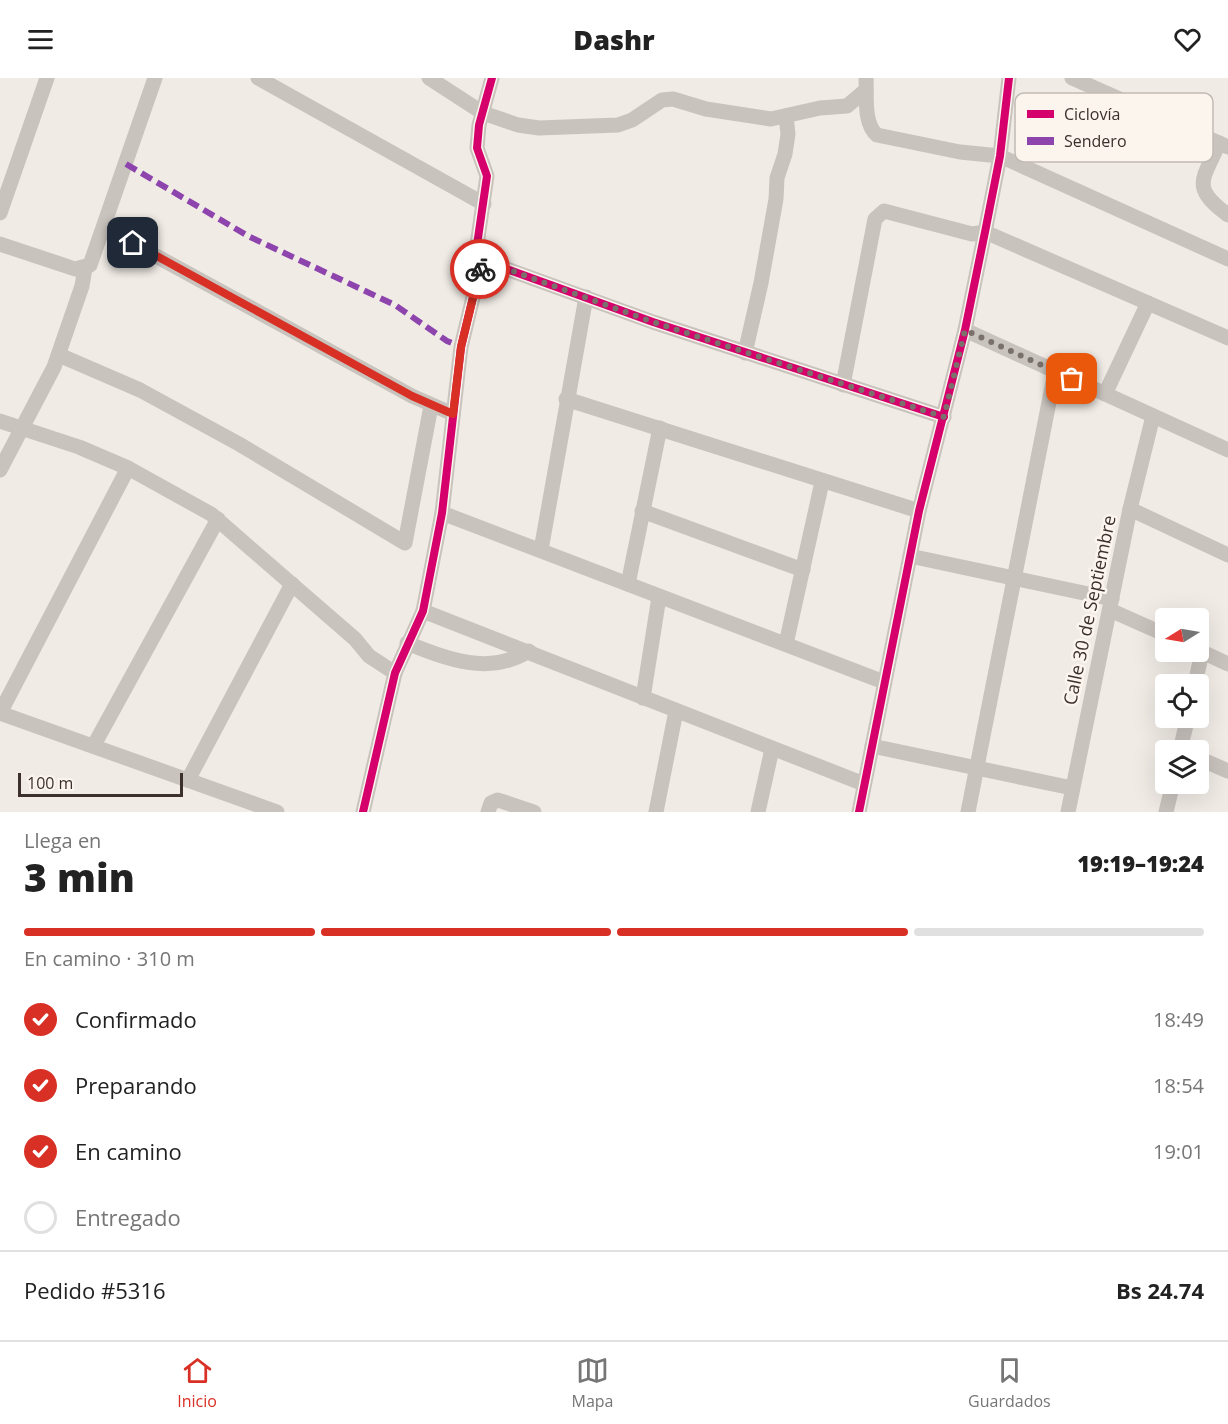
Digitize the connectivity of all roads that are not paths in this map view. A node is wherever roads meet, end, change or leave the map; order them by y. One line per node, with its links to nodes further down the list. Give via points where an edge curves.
1 (47, 78): 15 (street)
2 (155, 78): 17 (street)
3 (258, 78): 14 (street)
4 (429, 78): 10 (street)
5 (492, 78): 10 (street)
6 (1009, 78): 13 (street)
7 (1072, 78): 9 (street)
8 (866, 84): 11 (street, via 847,106); 13 (street, via 868,117 877,135)
9 (1106, 93)
10 (483, 112): 11 (street, via 532,127 610,126 632,120 657,103 673,99 761,119); 14 (street, via 477,148 487,176)
11 (786, 116): 27 (street, via 785,154 777,178 761,283)
12 (1224, 145): 16 (street, via 1203,178 1203,187 1205,195)
13 (1000, 156): 18 (street); 20 (street)
14 (484, 204): 21 (street, via 477,245)
15 (0, 213)
16 (1228, 215)
17 (102, 232): 22 (street, via 90,265); 33 (street, via 114,233)
18 (986, 232): 24 (street); 25 (street); 30 (street, via 972,234 887,210 878,214)
19 (0, 244): 22 (street, via 75,269)
20 (1228, 258)
21 (482, 260): 23 (street); 34 (street, via 461,347)
22 (85, 268): 28 (street)
23 (586, 297): 27 (street); 32 (street)
24 (1148, 303): 26 (street); 31 (street)
25 (965, 330): 29 (street); 36 (street)
26 (1228, 338)
27 (745, 353): 30 (street)
28 (58, 355): 33 (street, via 140,390 405,543); 38 (street)
29 (1055, 372): 31 (street); 53 (street)
30 (843, 385): 36 (street)
31 (1105, 394): 35 (street)
32 (566, 399): 39 (street); 49 (street)
33 (431, 406): 34 (street)
34 (453, 414): 47 (street)
35 (1153, 416): 40 (street); 44 (street, Calle 30 de Septiembre)
36 (944, 417): 46 (street)
37 (0, 420): 38 (street)
38 (24, 427): 41 (street); 42 (street)
39 (660, 428): 43 (street); 45 (street)
40 (1228, 450)
41 (128, 468): 48 (street); 69 (street)
42 (0, 470)
43 (822, 482): 46 (street); 52 (street)
44 (1130, 509): 50 (street); 57 (street, Calle 30 de Septiembre)
45 (642, 511): 52 (street); 55 (street)
46 (919, 511): 51 (street)
47 (442, 513): 49 (street); 58 (street)
48 (218, 519): 54 (street); 70 (street)
49 (541, 550): 55 (street)
50 (1228, 555)
51 (910, 556): 53 (street); 66 (street)
52 (803, 570): 61 (street)
53 (1015, 579): 57 (street); 74 (street)
54 (292, 584): 65 (street, via 369,656); 76 (street)
55 (628, 584): 56 (street)
56 (660, 597): 61 (street); 67 (street)
57 (1111, 604): 59 (street); 78 (street, Calle 30 de Septiembre)
58 (423, 611): 60 (street); 62 (street)
59 (1155, 629)
60 (407, 643): 62 (street, via 471,664 494,663); 65 (street)
61 (786, 644): 66 (street)
62 (529, 651): 67 (street)
63 (1209, 655): 64 (street)
64 (1228, 664)
65 (395, 673): 82 (street)
66 (884, 682): 71 (street)
67 (643, 698): 68 (street)
68 (676, 711): 72 (street); 85 (street)
69 (0, 713): 70 (street)
70 (94, 745): 76 (street)
71 (872, 746): 74 (street); 77 (street)
72 (772, 749): 77 (street); 86 (street)
73 (1209, 763): 75 (street)
74 (977, 768): 78 (street); 88 (street)
75 (1228, 771)
76 (188, 780): 81 (street)
77 (864, 784): 87 (street)
78 (1072, 788): 80 (street, Calle 30 de Septiembre)
79 (1170, 794): 89 (street)
80 (1072, 810)
81 (277, 812)
82 (363, 812)
83 (488, 812): 84 (street, via 491,803 498,800)
84 (534, 812)
85 (657, 812)
86 (758, 812)
87 (860, 812)
88 (968, 812)
89 (1166, 812)

